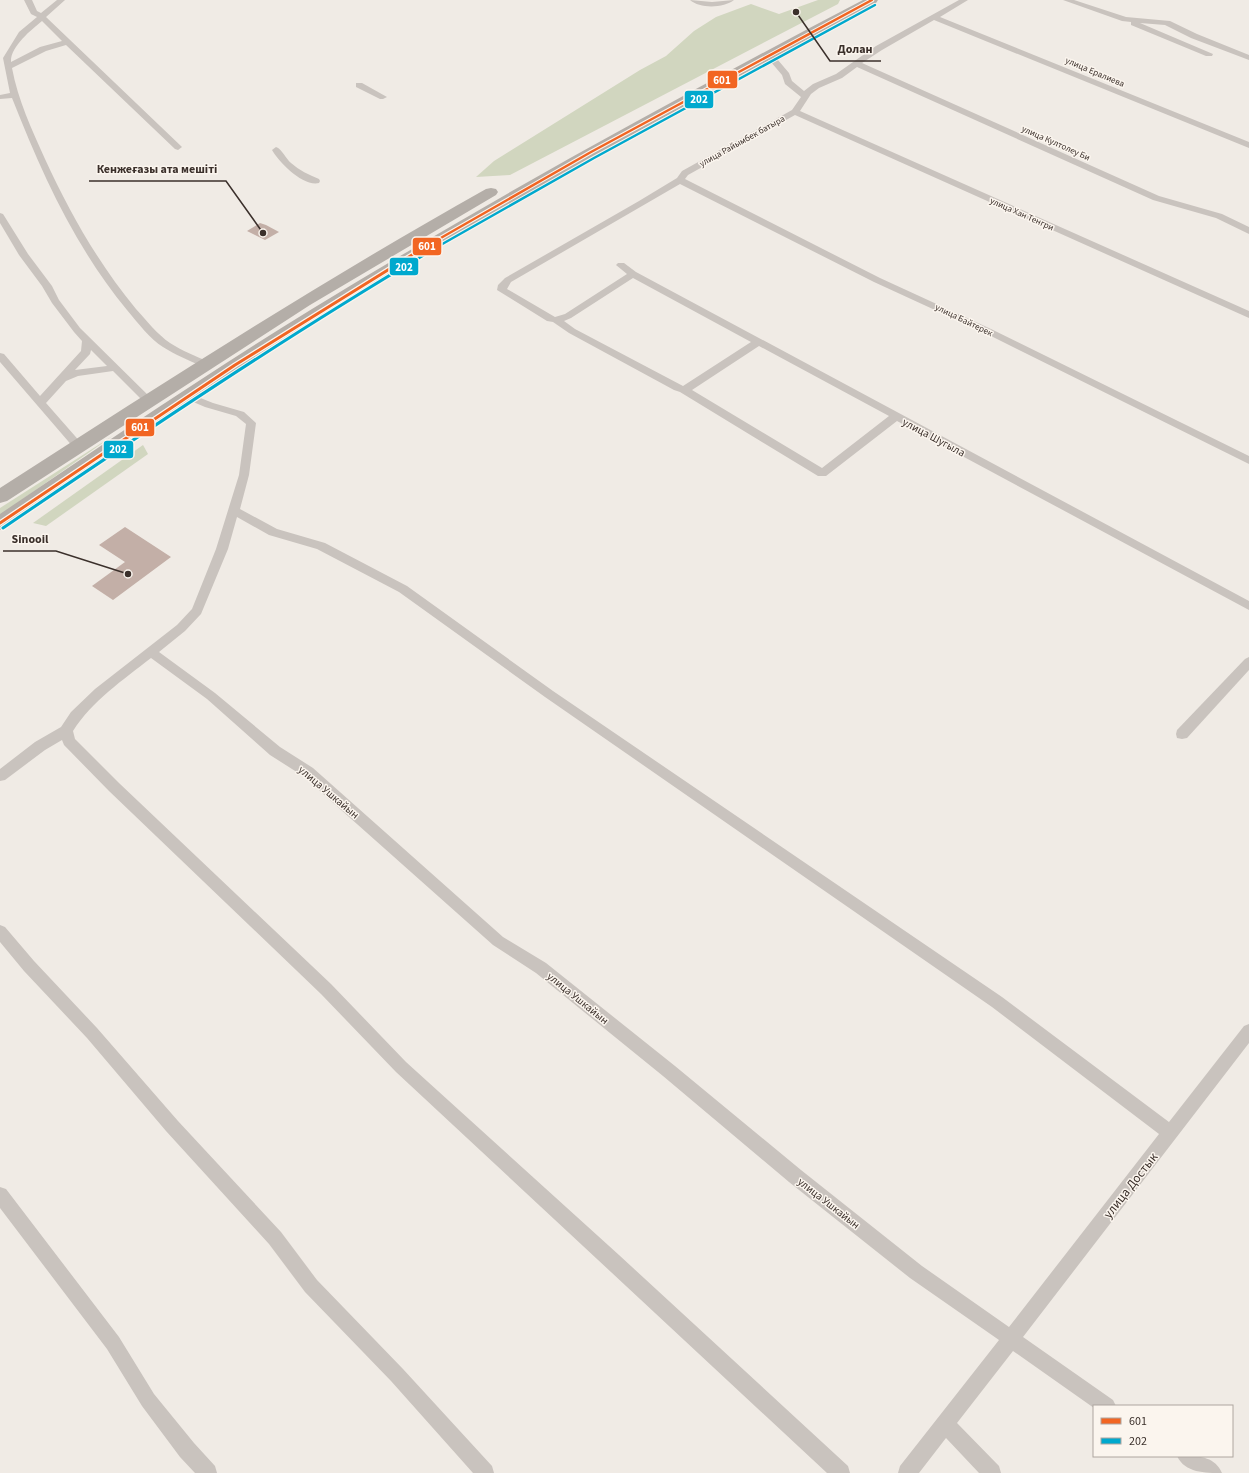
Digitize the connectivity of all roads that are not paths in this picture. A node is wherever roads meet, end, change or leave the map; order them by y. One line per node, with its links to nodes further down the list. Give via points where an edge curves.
1 (28, 0): 10 (street, via 34,12)
2 (61, 0): 10 (street)
3 (694, 0): 4 (street, via 713,5)
4 (730, 0)
5 (848, 0): 28 (highway, via 660,98)
6 (872, 0): 15 (highway)
7 (949, 0): 9 (street)
8 (1067, 0): 12 (street)
9 (961, 2): 11 (street, улица Райымбек батыра)
10 (42, 17): 13 (street); 18 (street, via 16,42 7,58)
11 (934, 18): 17 (street, улица Райымбек батыра, via 879,48); 25 (street, улица Ералиева)
12 (1144, 24): 14 (street); 16 (street, via 1167,23)
13 (67, 42): 18 (street, via 43,49); 26 (street)
14 (1208, 54)
15 (769, 55): 21 (street, via 786,75 788,82); 46 (highway, via 479,216 287,332)
16 (1249, 58)
17 (857, 64): 21 (street, улица Райымбек батыра, via 839,76 816,86); 33 (street, улица Култолеу Би, via 1156,198 1219,216)
18 (8, 67): 20 (street)
19 (358, 85): 23 (street)
20 (15, 95): 22 (street); 41 (street, via 32,141 62,204 113,287 142,322 166,345)
21 (805, 96): 24 (street, улица Райымбек батыра)
22 (0, 97)
23 (383, 97)
24 (795, 112): 29 (street, улица Райымбек батыра, via 685,173); 36 (street, улица Хан Тенгри)
25 (1249, 145)
26 (178, 147)
27 (276, 150): 30 (street, via 300,175)
28 (515, 178)
29 (680, 180): 37 (street, улица Райымбек батыра, via 515,276 504,285 502,290 550,319); 50 (street, улица Байтерек, via 877,280 988,331)
30 (316, 181)
31 (501, 186): 41 (highway, via 367,264)
32 (0, 216): 38 (street, via 55,301)
33 (1249, 231)
34 (621, 265): 35 (street, улица Шугыла)
35 (633, 274): 37 (street, via 568,316); 39 (street, улица Шугыла)
36 (1249, 315)
37 (556, 320): 44 (street, via 572,331)
38 (88, 340): 42 (street); 43 (street, via 86,352)
39 (758, 342): 44 (street, via 690,387); 48 (street, улица Шугыла)
40 (0, 356): 47 (street)
41 (205, 364): 45 (highway)
42 (114, 368): 43 (street, via 76,373); 45 (street)
43 (60, 380): 47 (street)
44 (683, 389): 48 (street, via 822,473)
45 (153, 398): 46 (highway, via 162,403); 49 (highway)
46 (181, 400): 52 (street, via 240,414 251,422 244,475); 53 (highway)
47 (40, 403): 49 (street)
48 (896, 416): 54 (street, улица Шугыла)
49 (78, 446): 51 (highway)
50 (1249, 460)
51 (0, 497)
52 (233, 510): 55 (street, via 222,549 197,611 181,628); 62 (street, via 273,532 321,546 403,589 549,694 997,1002)
53 (0, 523)
54 (1249, 606)
55 (151, 652): 57 (street, via 99,692 76,715); 64 (street, улица Ушкайын, via 211,696 276,751 308,772 498,941 541,968 795,1176 898,1257)
56 (1249, 662): 58 (street)
57 (66, 731): 59 (street, via 40,746); 70 (street, via 69,741 114,787 326,988 401,1067)
58 (1182, 734)
59 (0, 776)
60 (0, 931): 69 (street, via 275,1238 316,1292)
61 (1249, 1031): 62 (street, улица Достык)
62 (1170, 1133): 64 (street, улица Достык)
63 (0, 1195): 68 (street, via 113,1343 148,1400)
64 (1010, 1339): 65 (street, улица Ушкайын); 66 (street, улица Достык)
65 (1106, 1405)
66 (945, 1424): 71 (street, улица Достык); 72 (street)
67 (1188, 1457): 73 (street)
68 (208, 1473)
69 (485, 1473)
70 (841, 1473)
71 (907, 1473)
72 (992, 1473)
73 (1213, 1473)

